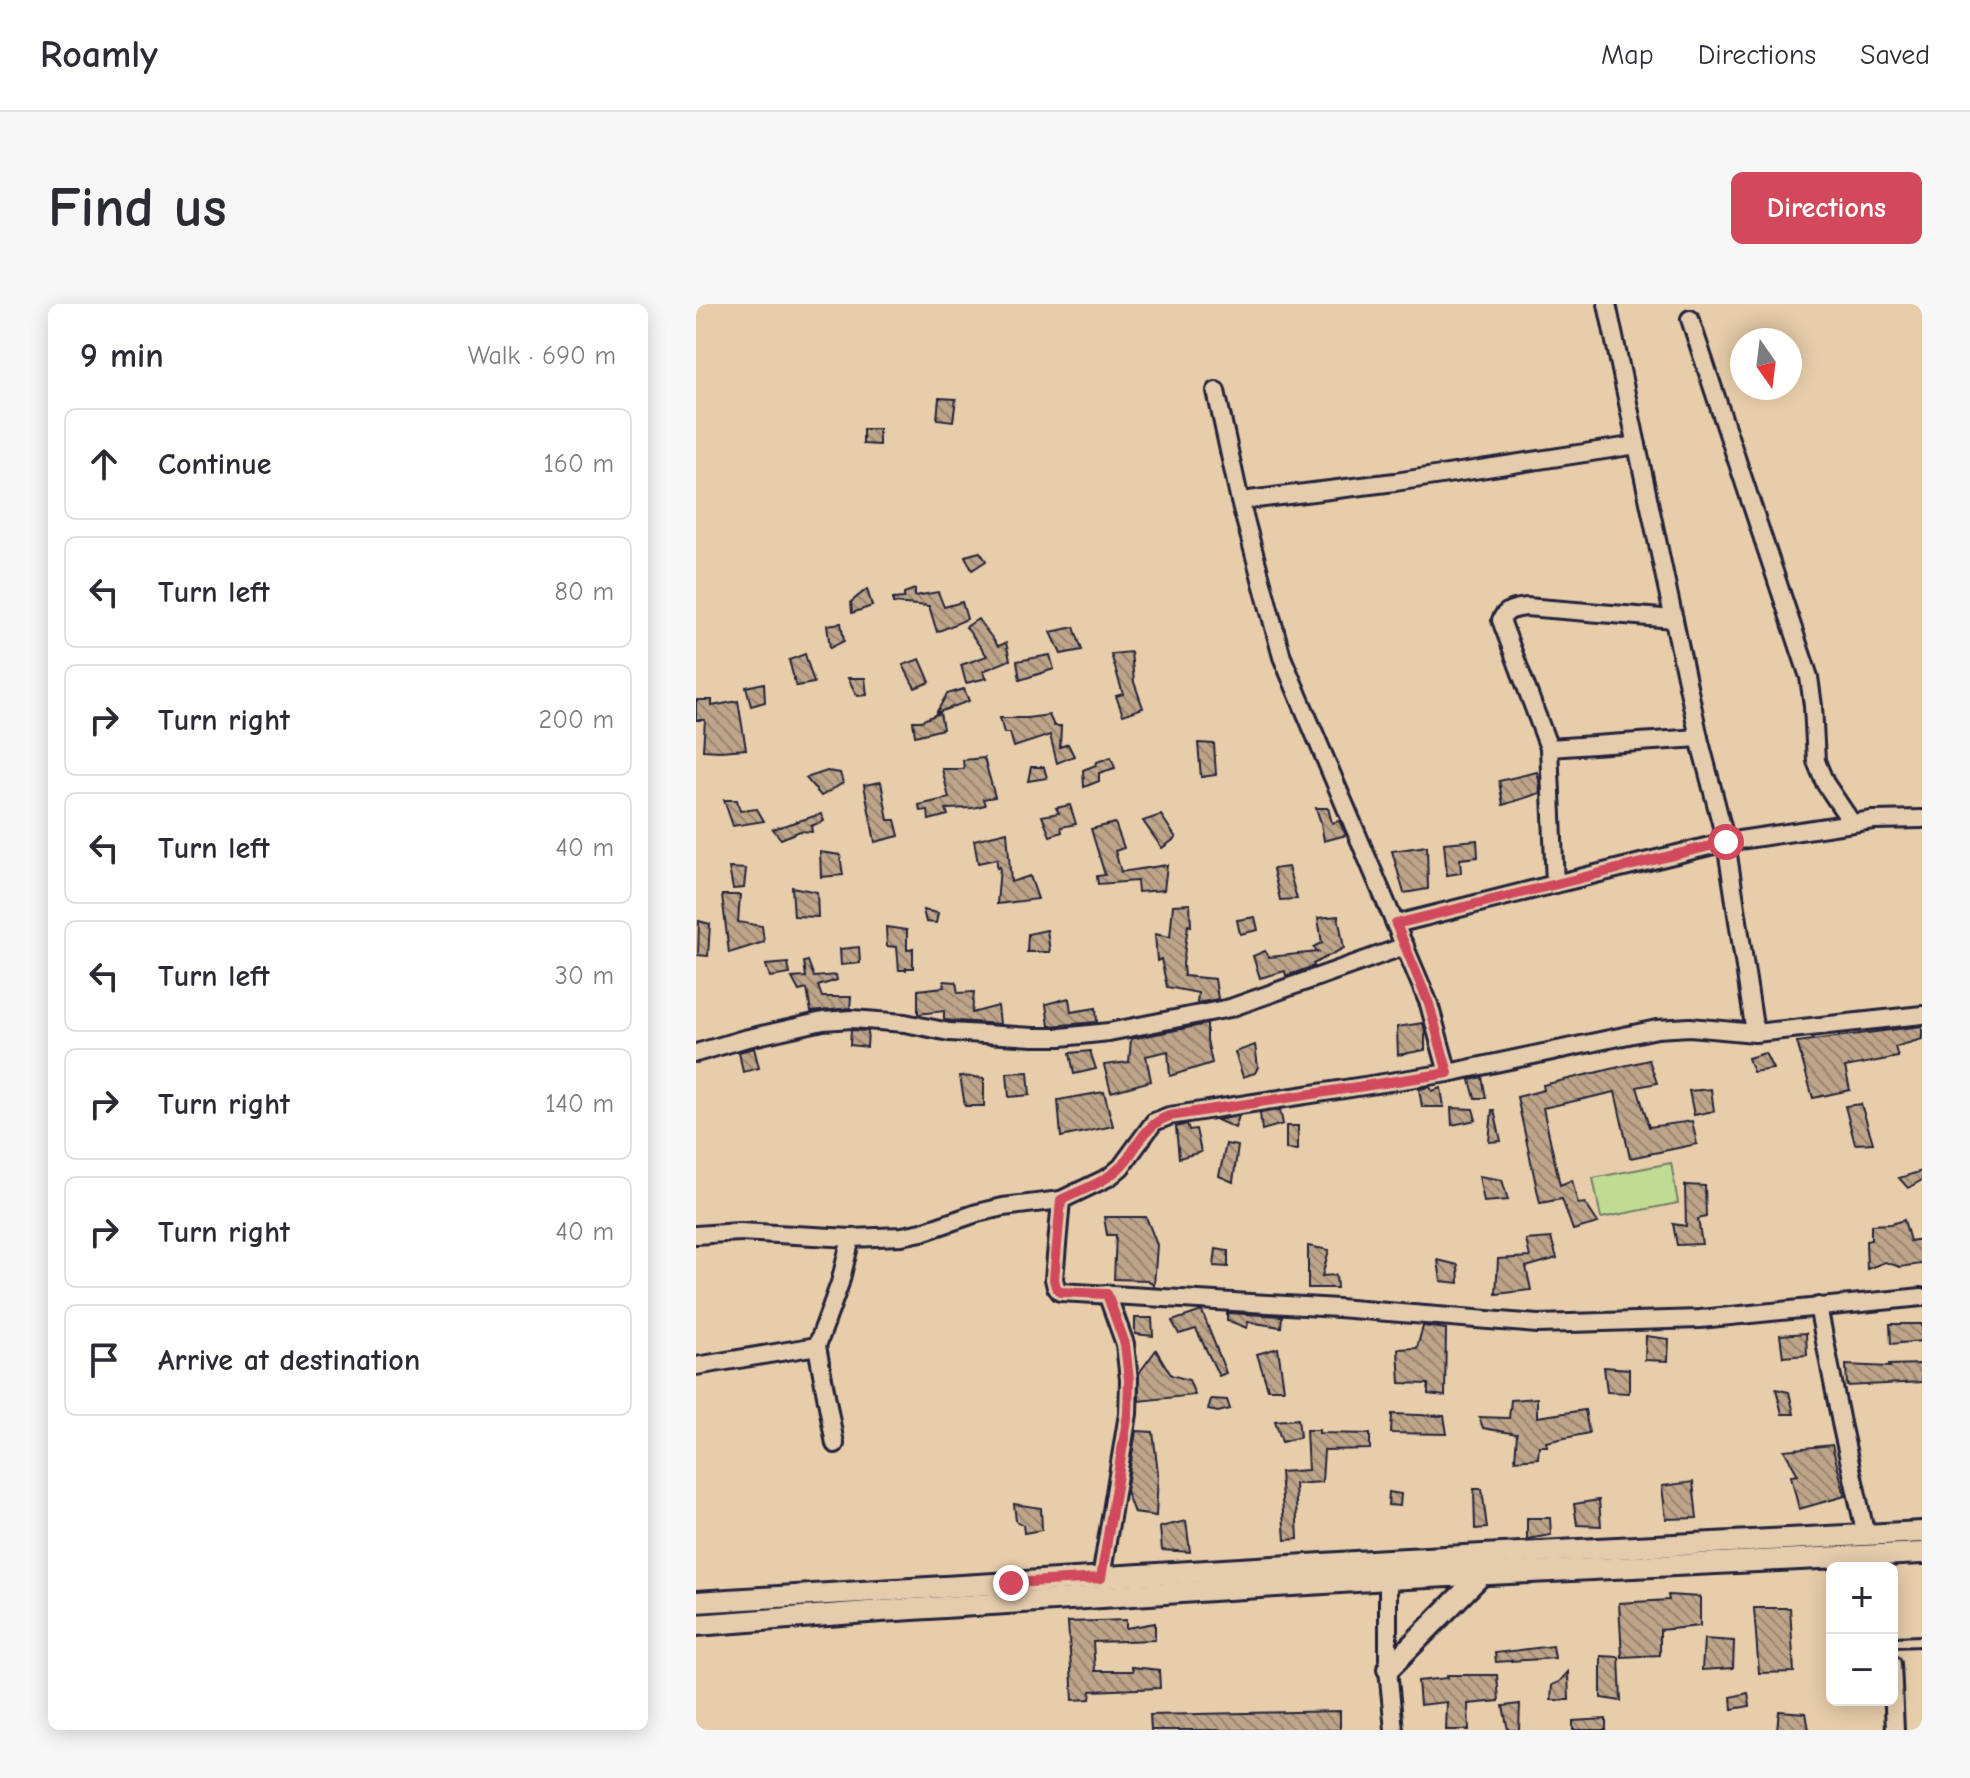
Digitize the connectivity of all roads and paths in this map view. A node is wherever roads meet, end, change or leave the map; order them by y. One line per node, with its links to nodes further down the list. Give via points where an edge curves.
1 (1607, 304): 4 (street)
2 (1690, 319): 10 (street, via 1809,677 1816,761)
3 (1216, 391): 5 (street)
4 (1637, 445): 5 (street); 6 (street)
5 (1240, 501): 13 (street, via 1282,657)
6 (1674, 619): 7 (street); 8 (street, via 1526,607 1504,613 1501,620)
7 (1699, 738): 8 (street); 11 (street)
8 (1549, 748): 12 (street)
9 (1922, 819): 10 (street)
10 (1852, 823): 11 (street)
11 (1726, 842): 12 (street); 16 (street)
12 (1555, 884): 13 (street)
13 (1396, 924): 14 (street)
14 (1405, 946): 17 (street, via 1230,1008 1109,1032 1034,1037 852,1019 823,1021); 18 (street, via 1429,1004)
15 (1922, 1015): 16 (street)
16 (1755, 1033): 18 (street, via 1657,1029)
17 (696, 1053)
18 (1448, 1073): 19 (street, via 1169,1116 1154,1122 1109,1177)
19 (1061, 1200): 21 (street, via 1003,1207 902,1236); 22 (street, via 1056,1287 1060,1292)
20 (696, 1235): 21 (street)
21 (851, 1238): 25 (street)
22 (1107, 1294): 24 (street, via 1538,1324 1700,1319); 33 (street, via 1125,1344 1129,1380)
23 (1922, 1297): 24 (street)
24 (1818, 1306): 29 (street, via 1841,1423)
25 (817, 1346): 26 (street); 27 (street)
26 (696, 1366)
27 (835, 1444)
28 (1922, 1532): 29 (street)
29 (1882, 1548): 30 (street); 31 (street); 32 (street)
30 (1922, 1553)
31 (1388, 1570): 32 (street); 33 (street); 34 (street); 39 (street)
32 (1482, 1574): 39 (street)
33 (1101, 1578): 34 (street)
34 (1011, 1593): 35 (street); 36 (street)
35 (696, 1602)
36 (696, 1625)
37 (1922, 1641): 38 (lane)
38 (1898, 1642)
39 (1388, 1669): 41 (street)
40 (1894, 1706): 42 (street)
41 (1394, 1730)
42 (1895, 1730)

